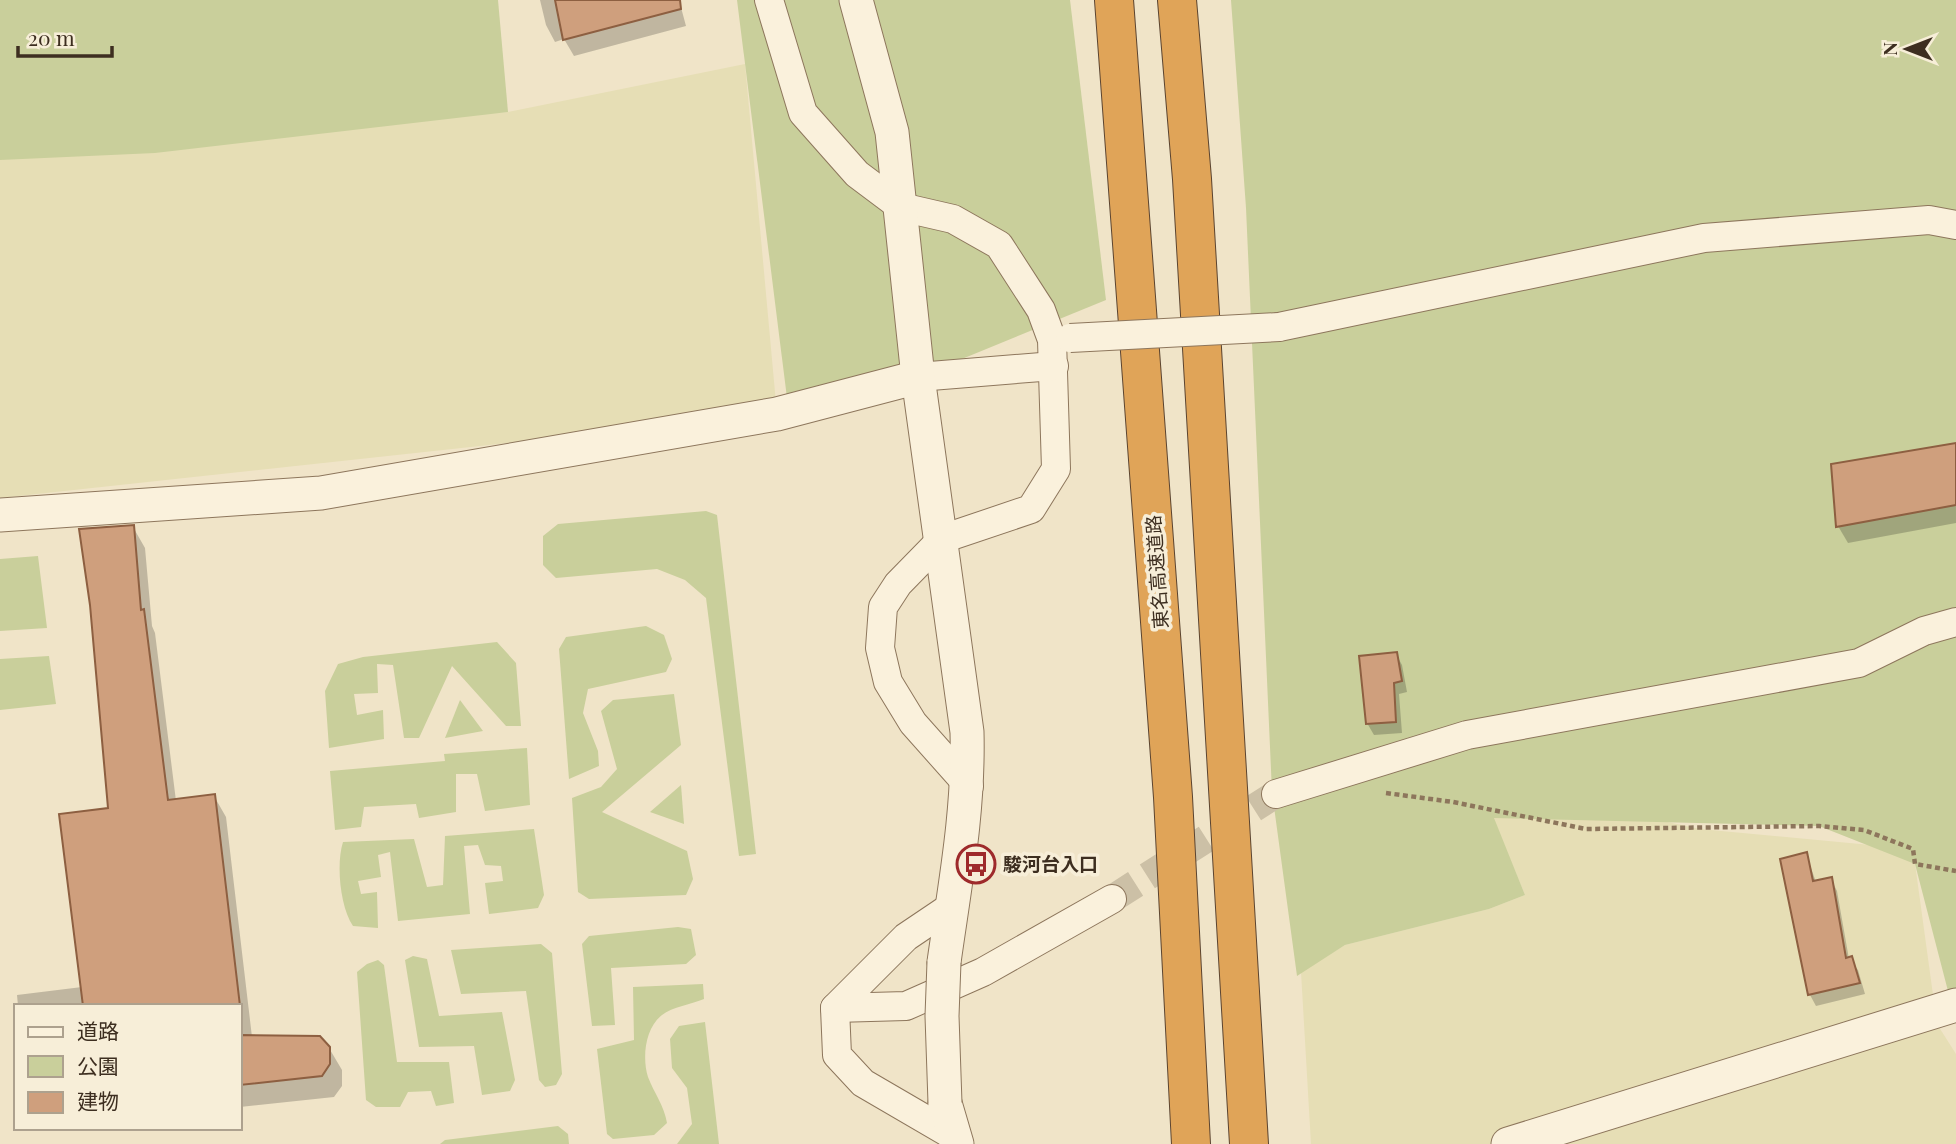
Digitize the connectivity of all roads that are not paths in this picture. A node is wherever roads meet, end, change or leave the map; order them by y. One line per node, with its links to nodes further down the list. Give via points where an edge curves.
1 (769, 0): 5 (street, via 803,113 857,174)
2 (856, 0): 5 (street, via 892,132)
3 (1114, 0): 19 (highway, 東名高速道路, via 1172,783)
4 (1177, 0): 20 (highway)
5 (901, 207): 7 (street, via 953,219 999,245 1041,310); 8 (street)
6 (1956, 225): 7 (street, bridge, via 1929,220 1704,237 1279,327)
7 (1059, 348): 8 (street); 10 (street, via 1056,469 1031,509)
8 (918, 377): 9 (street, via 777,414 321,493); 10 (street)
9 (0, 515)
10 (942, 539): 12 (street, via 967,732); 12 (street, via 898,584 883,607 880,648 888,682 913,723)
11 (1956, 622): 13 (street, via 1924,631 1859,663 1466,735)
12 (969, 786): 15 (street)
13 (1276, 794)
14 (1112, 899): 17 (street, via 983,972 906,1006)
15 (952, 906): 17 (street, via 905,937); 18 (street, bridge, via 944,961 942,1029 946,1104)
16 (1956, 1004): 21 (street)
17 (835, 1008): 18 (street, via 837,1055 863,1083)
18 (956, 1140)
19 (1191, 1144)
20 (1249, 1144)
21 (1508, 1144)

